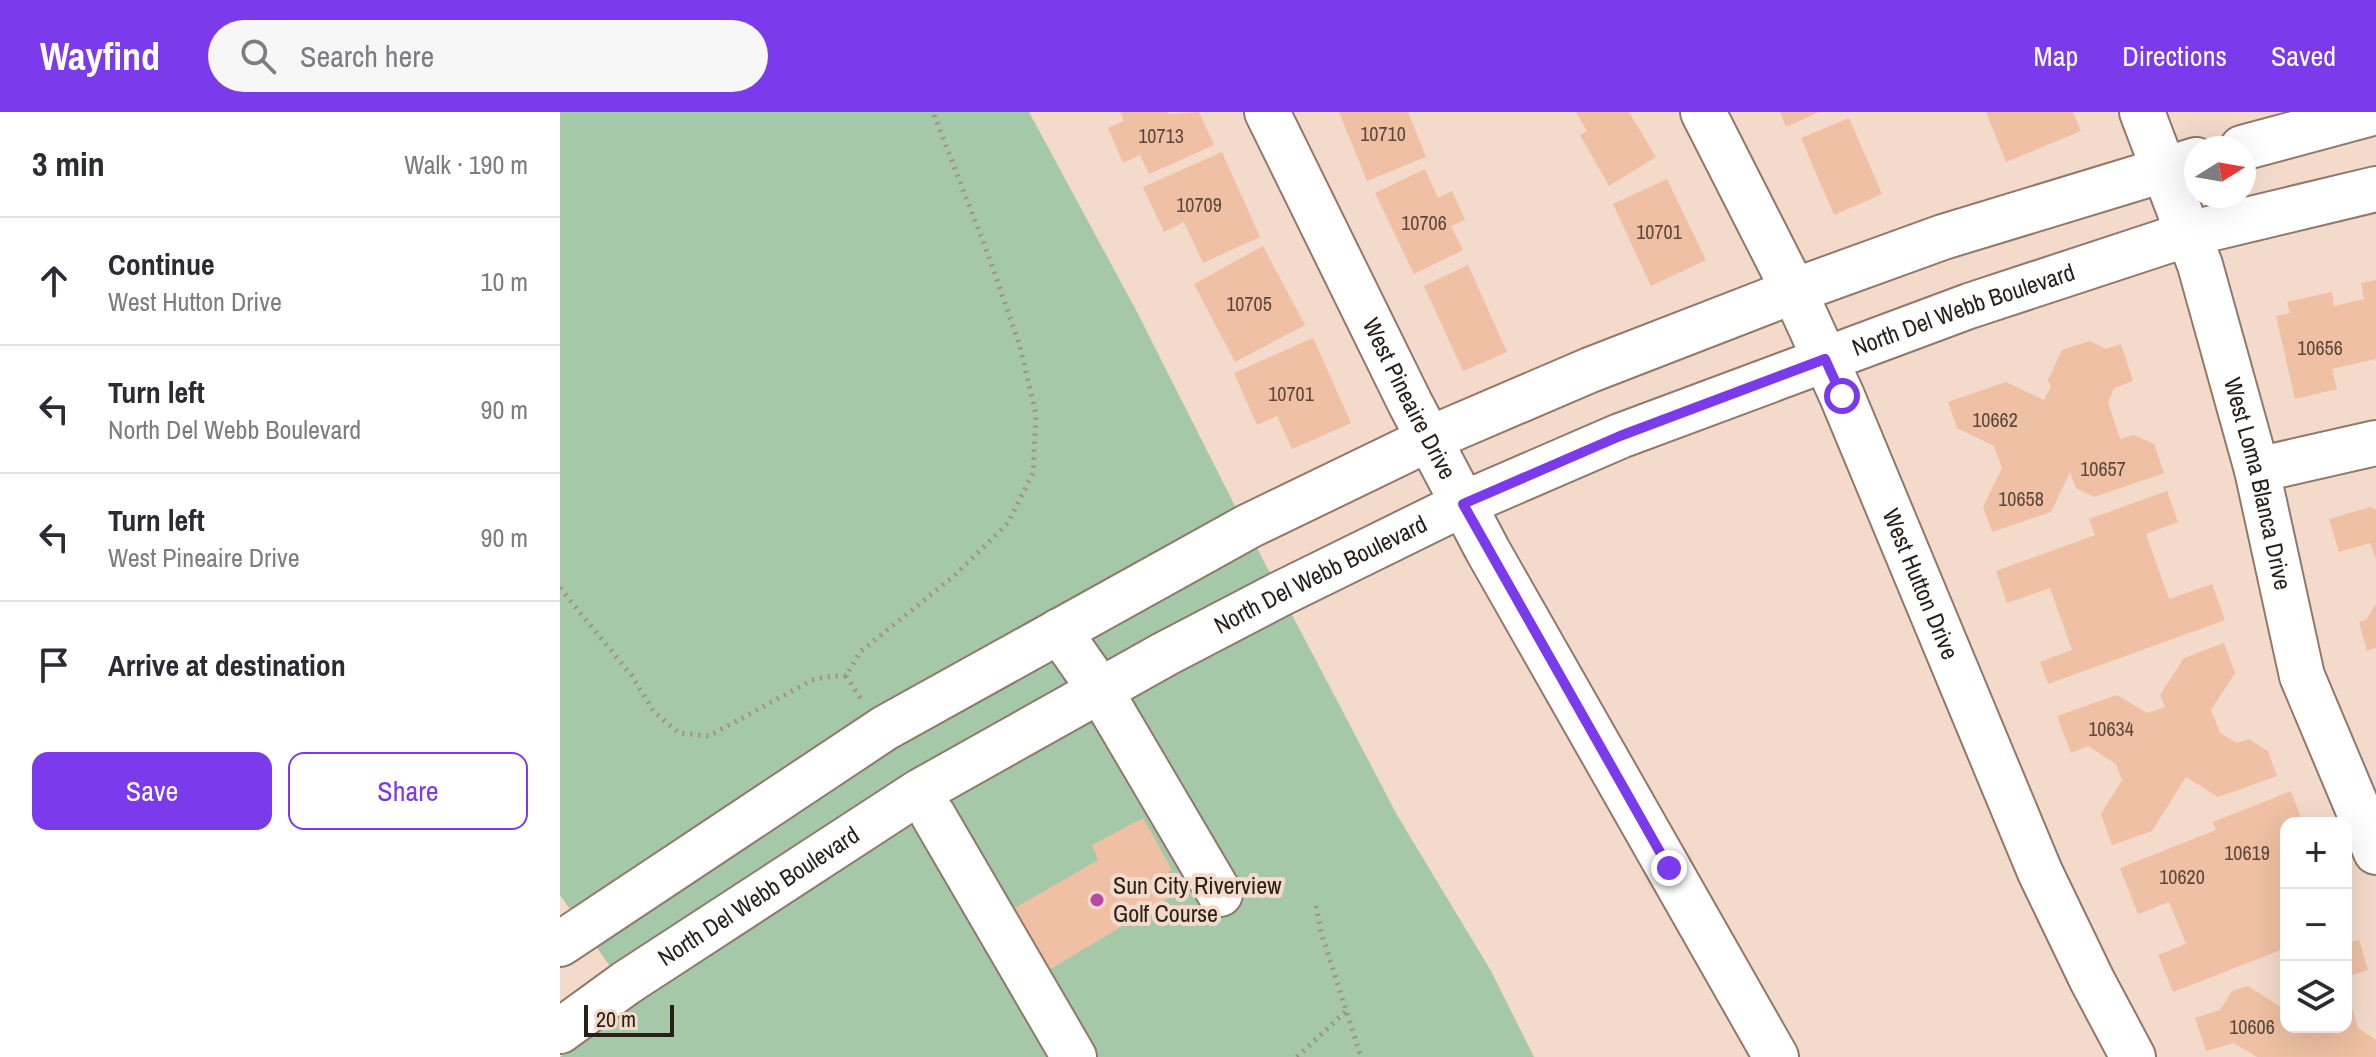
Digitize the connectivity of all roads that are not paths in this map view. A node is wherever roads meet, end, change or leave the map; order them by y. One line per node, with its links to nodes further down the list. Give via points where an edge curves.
1 (1267, 112): 11 (street, West Pineaire Drive)
2 (1703, 112): 9 (street, West Hutton Drive)
3 (2142, 112): 6 (street, West Loma Blanca Drive)
4 (2376, 112): 5 (street)
5 (2256, 144)
6 (2180, 164): 8 (street, West Loma Blanca Drive); 9 (street, via 1943,237)
7 (2376, 189): 8 (street, North Del Webb Boulevard)
8 (2188, 234): 10 (street, North Del Webb Boulevard); 13 (street, West Loma Blanca Drive)
9 (1794, 291): 10 (street, West Hutton Drive); 11 (street)
10 (1825, 359): 14 (street, North Del Webb Boulevard, via 1620,436); 24 (street, West Hutton Drive, via 2040,872)
11 (1429, 439): 14 (street, West Pineaire Drive); 15 (street, via 1249,526)
12 (2376, 443): 13 (street)
13 (2257, 470): 18 (street, West Loma Blanca Drive, via 2302,676)
14 (1463, 504): 16 (street, North Del Webb Boulevard); 23 (street, West Pineaire Drive)
15 (1059, 631): 16 (street); 20 (street, via 881,731)
16 (1100, 690): 19 (street); 21 (street, North Del Webb Boulevard, via 919,792)
17 (933, 815): 22 (street)
18 (2376, 852)
19 (1220, 894)
20 (560, 944)
21 (560, 1031)
22 (1074, 1057)
23 (1776, 1057)
24 (2133, 1057)

